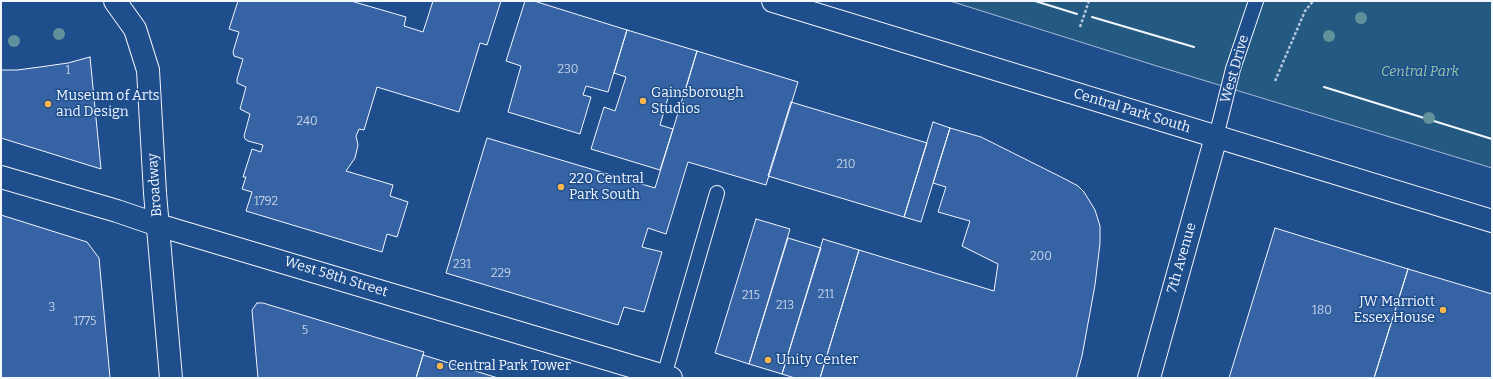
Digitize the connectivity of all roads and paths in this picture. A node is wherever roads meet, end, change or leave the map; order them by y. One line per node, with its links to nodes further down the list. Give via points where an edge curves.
1 (115, 1): 12 (main road, Broadway, via 135,29 148,70)
2 (773, 1): 8 (main road, Central Park South)
3 (1088, 1): 6 (path)
4 (1256, 1): 8 (lane, West Drive, via 1233,69)
5 (1313, 1): 7 (path, via 1305,11)
6 (1080, 27)
7 (1275, 81)
8 (1216, 137): 11 (main road, Central Park South); 15 (main road, 7th Avenue)
9 (1, 177): 12 (main road, West 58th Street)
10 (717, 193): 13 (lane)
11 (1492, 221)
12 (158, 225): 13 (main road, West 58th Street); 14 (main road, Broadway)
13 (667, 377)
14 (171, 378)
15 (1149, 378)

